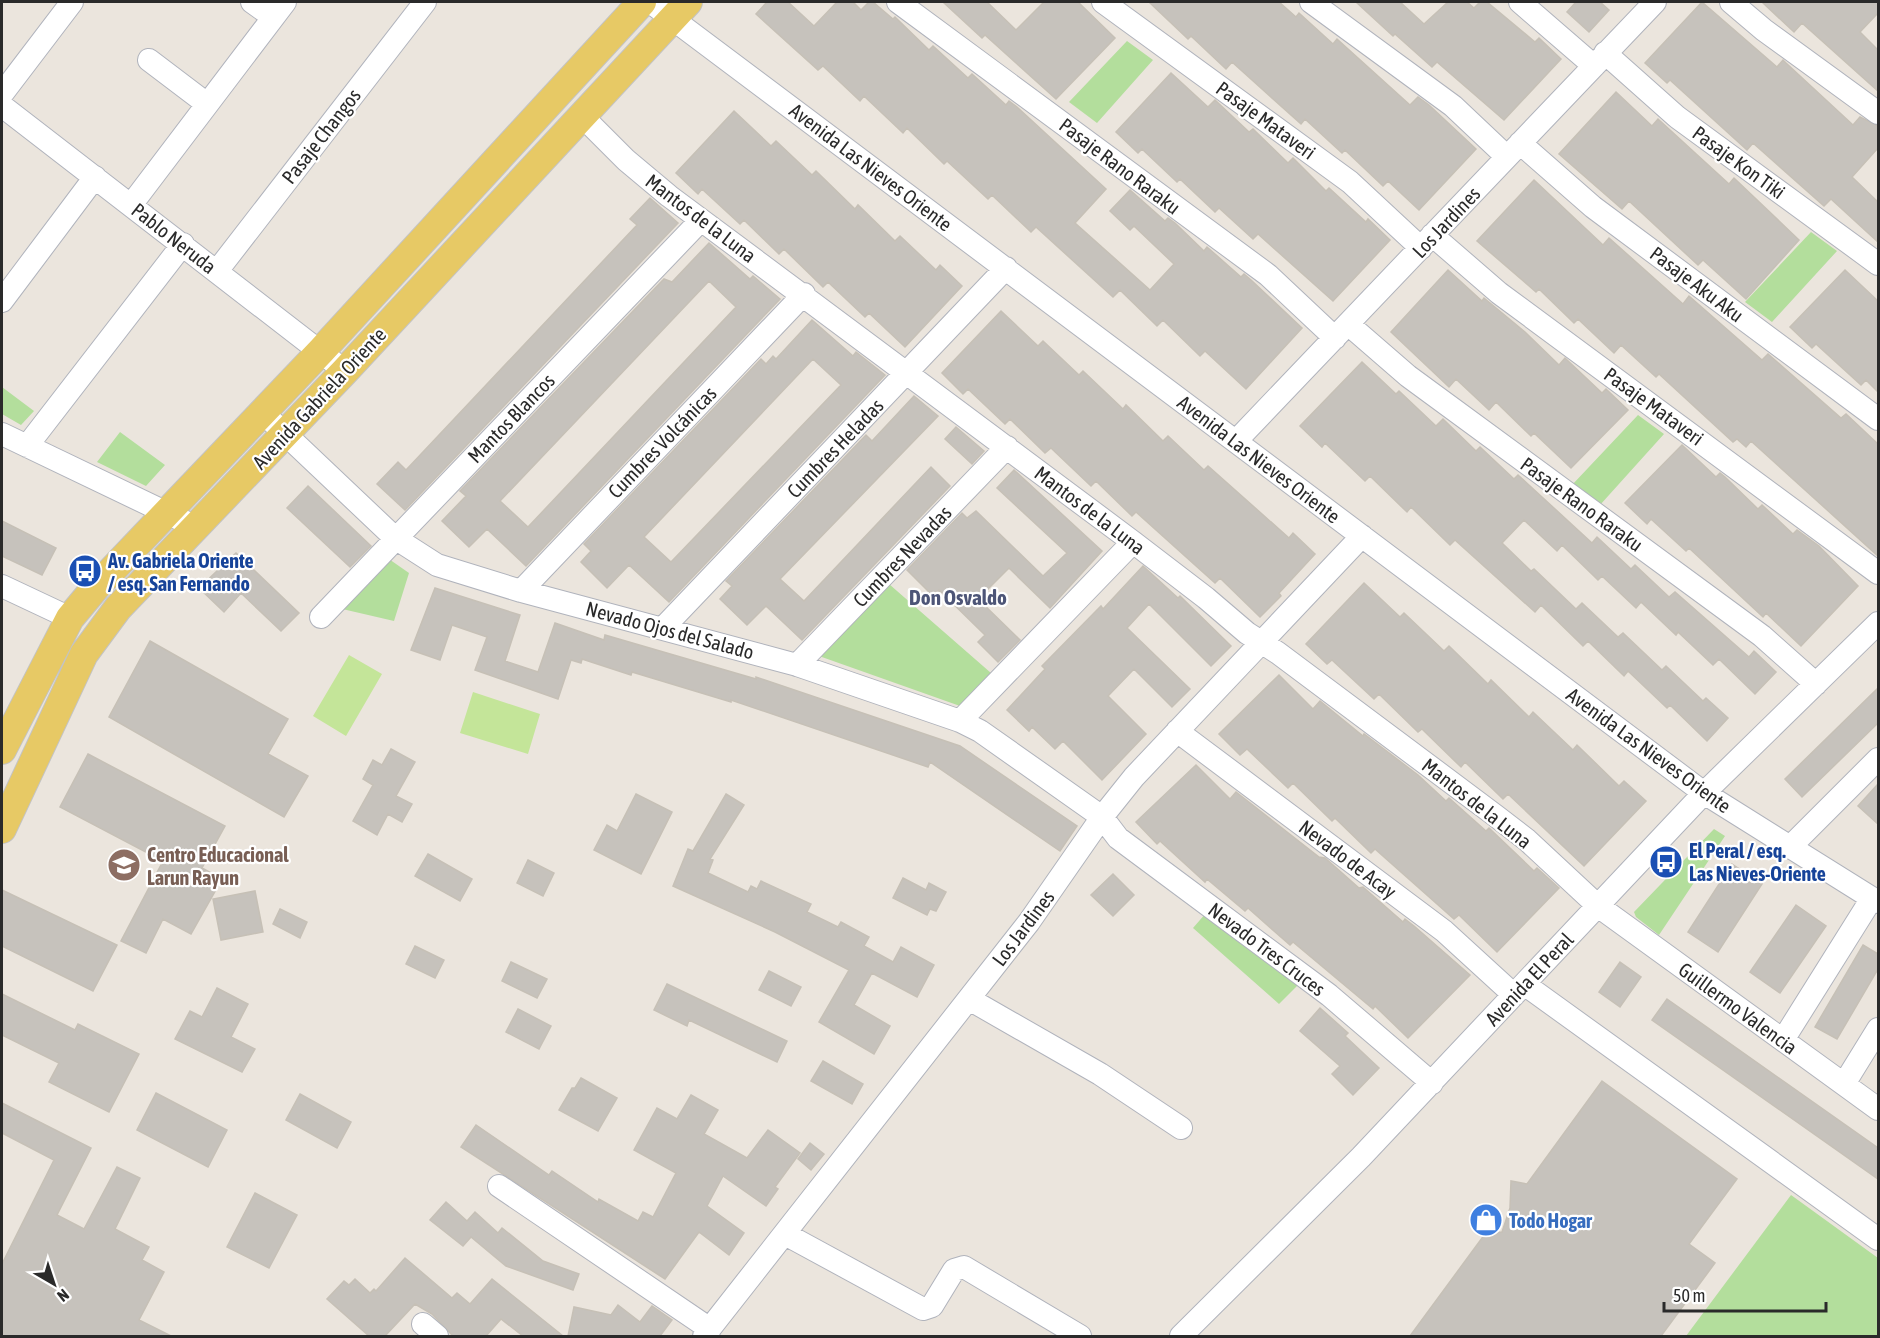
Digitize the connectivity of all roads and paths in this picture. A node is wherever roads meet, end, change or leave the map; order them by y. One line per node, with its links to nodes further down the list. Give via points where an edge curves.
1 (69, 2): 16 (street)
2 (252, 2): 12 (street)
3 (424, 2): 29 (street, Pasaje Changos)
4 (642, 2): 33 (main road, Avenida Gabriela Oriente)
5 (650, 2): 13 (street, Avenida Las Nieves Oriente)
6 (898, 2): 32 (street, Pasaje Rano Raraku)
7 (1103, 2): 25 (street, Pasaje Mataveri)
8 (1311, 2): 21 (street, Pasaje Aku Aku)
9 (1520, 2): 14 (street, Pasaje Kon Tiki, via 1572,44)
10 (1655, 2): 14 (street, Los Jardines)
11 (1731, 2): 19 (street)
12 (279, 9): 17 (street)
13 (680, 10): 20 (main road, Avenida Gabriela Oriente); 28 (street, Avenida Las Nieves Oriente)
14 (1600, 59): 21 (street, Los Jardines); 27 (street, Pasaje Kon Tiki)
15 (149, 60): 17 (street)
16 (2, 94)
17 (207, 104): 23 (street)
18 (2, 106): 22 (street, Pablo Neruda)
19 (1878, 113)
20 (581, 115): 24 (street, Mantos de la Luna, via 646,178); 34 (main road, Avenida Gabriela Oriente)
21 (1514, 150): 25 (street, Los Jardines); 37 (street, Pasaje Aku Aku)
22 (95, 177): 23 (street, Pablo Neruda); 31 (street)
23 (131, 205): 26 (street, Pablo Neruda)
24 (701, 220): 30 (street, Mantos de la Luna); 46 (street, Mantos Blancos)
25 (1426, 242): 32 (street, Los Jardines); 48 (street, Pasaje Mataveri)
26 (183, 244): 29 (street, Pablo Neruda); 41 (street)
27 (1878, 264)
28 (1006, 268): 35 (street, Cumbres Heladas); 40 (street, Avenida Las Nieves Oriente)
29 (217, 271): 33 (street, Pablo Neruda)
30 (804, 294): 35 (street, Mantos de la Luna); 50 (street, Cumbres Volcánicas)
31 (2, 301)
32 (1342, 331): 40 (street, Los Jardines); 57 (street, Pasaje Rano Raraku, via 1762,636)
33 (321, 351): 34 (street, Pablo Neruda); 36 (main road, Avenida Gabriela Oriente)
34 (345, 371): 39 (main road, Avenida Gabriela Oriente)
35 (907, 372): 42 (street, Mantos de la Luna); 54 (street, Cumbres Heladas)
36 (262, 412): 39 (street, Nevado Ojos del Salado); 43 (main road, Avenida Gabriela Oriente)
37 (1878, 419)
38 (2, 434): 41 (street)
39 (285, 434): 44 (main road, Avenida Gabriela Oriente); 46 (street, Nevado Ojos del Salado)
40 (1236, 441): 45 (street, Avenida Las Nieves Oriente)
41 (27, 446): 43 (street)
42 (1007, 447): 47 (street, Mantos de la Luna); 56 (street, Cumbres Nevadas)
43 (166, 513): 44 (street); 52 (main road, Avenida Gabriela Oriente)
44 (196, 527): 64 (main road, Avenida Gabriela Oriente, via 118,608 84,654)
45 (1362, 536): 55 (street, Los Jardines); 62 (street, Avenida Las Nieves Oriente)
46 (395, 538): 50 (street, Nevado Ojos del Salado, via 437,565); 51 (street, Mantos Blancos)
47 (1133, 542): 55 (street, Mantos de la Luna); 58 (street)
48 (1878, 573)
49 (2, 585): 52 (street)
50 (521, 591): 54 (street, Nevado Ojos del Salado)
51 (321, 617)
52 (70, 618): 60 (main road, Avenida Gabriela Oriente)
53 (1878, 623): 57 (street, Avenida El Peral)
54 (663, 628): 56 (street, Nevado Ojos del Salado)
55 (1261, 642): 59 (street, Los Jardines); 67 (street, Mantos de la Luna, via 1527,840)
56 (797, 665): 58 (street, Nevado Ojos del Salado)
57 (1816, 684): 62 (street, Avenida El Peral)
58 (960, 721): 63 (street, Nevado Ojos del Salado)
59 (1177, 731): 63 (street, Los Jardines); 68 (street, Nevado de Acay)
60 (4, 737)
61 (1878, 759): 65 (street)
62 (1704, 793): 65 (street, Avenida Las Nieves Oriente); 67 (street, Avenida El Peral)
63 (1102, 816): 69 (street, Los Jardines, via 1029,922); 72 (street, Nevado Tres Cruces, via 1118,838 1329,995)
64 (2, 829)
65 (1790, 847): 66 (street, Avenida Las Nieves Oriente)
66 (1875, 900): 71 (street)
67 (1598, 906): 68 (street, Avenida El Peral); 71 (street, Guillermo Valencia)
68 (1519, 989): 72 (street, Avenida El Peral); 78 (street, Nevado de Acay)
69 (969, 999): 75 (street, via 1100,1074); 77 (street, Los Jardines)
70 (1878, 1029): 73 (street)
71 (1783, 1040): 73 (street, Guillermo Valencia)
72 (1432, 1083): 81 (street, Avenida El Peral)
73 (1844, 1084): 74 (street, Guillermo Valencia)
74 (1878, 1109)
75 (1181, 1128)
76 (499, 1186): 79 (street)
77 (785, 1234): 79 (street, Los Jardines); 80 (street, via 923,1309 932,1306 954,1270 964,1267)
78 (1878, 1239)
79 (707, 1333)
80 (1080, 1336)
81 (1181, 1336)

